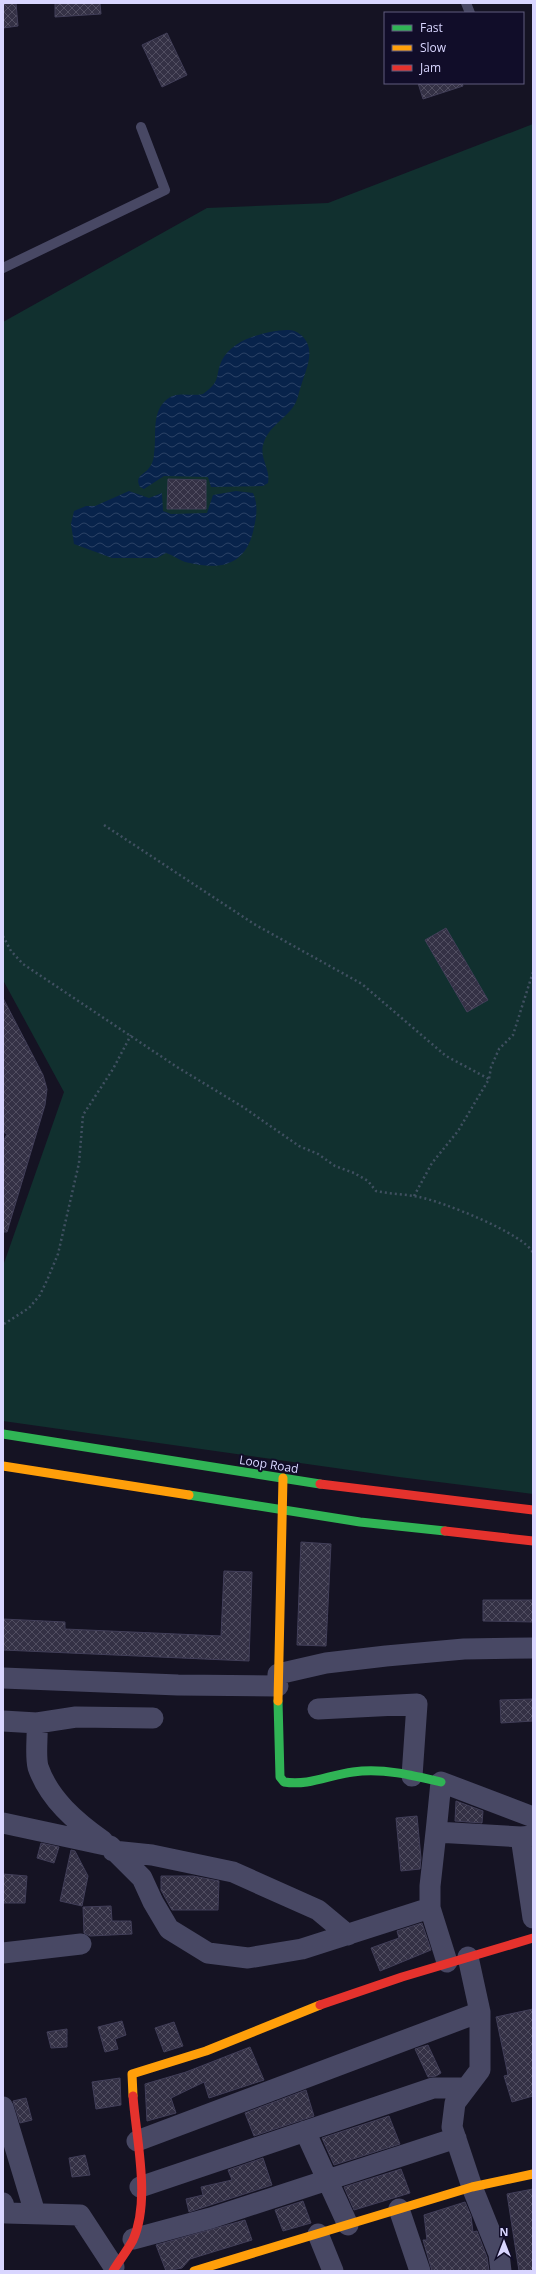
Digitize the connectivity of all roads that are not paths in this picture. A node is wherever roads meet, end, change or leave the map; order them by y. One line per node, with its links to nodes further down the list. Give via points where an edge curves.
1 (141, 127): 2 (lane, via 165,190)
2 (3, 268)
3 (3, 1434): 5 (street, Loop Road)
4 (3, 1466): 6 (street)
5 (282, 1478): 6 (street); 7 (street, Loop Road, via 364,1491)
6 (282, 1510): 8 (street, via 360,1522); 11 (street)
7 (533, 1510)
8 (533, 1541)
9 (533, 1648): 11 (street, via 464,1649 326,1663)
10 (3, 1678): 11 (street, via 170,1685)
11 (278, 1680): 16 (street, via 280,1777 284,1782 291,1784 315,1781 360,1771 388,1770)
12 (318, 1709): 16 (street, via 417,1704)
13 (153, 1718): 15 (street, via 76,1717)
14 (3, 1721): 15 (street)
15 (38, 1723): 22 (street, via 38,1766 53,1796 79,1824)
16 (412, 1776): 17 (street)
17 (441, 1782): 18 (street); 20 (street)
18 (533, 1817)
19 (3, 1823): 22 (street)
20 (436, 1832): 21 (street); 23 (street)
21 (527, 1836): 24 (street)
22 (112, 1848): 25 (street, via 233,1872 318,1910); 25 (street, via 142,1878 169,1929 208,1953 248,1958 302,1949)
23 (430, 1908): 25 (street); 30 (street)
24 (533, 1918)
25 (348, 1935)
26 (533, 1938): 29 (street)
27 (81, 1944): 28 (street)
28 (3, 1953)
29 (468, 1957): 30 (street); 31 (street)
30 (447, 1962): 36 (street, via 324,2004 166,2066 132,2074)
31 (480, 2012): 32 (street, via 480,2070); 36 (street)
32 (465, 2088): 34 (street, via 432,2088); 35 (street, via 456,2103 452,2127)
33 (3, 2107): 43 (street)
34 (306, 2131): 38 (street); 39 (street)
35 (456, 2138): 38 (street); 40 (street)
36 (138, 2140): 39 (street, via 141,2161)
37 (533, 2174): 40 (street)
38 (328, 2180): 44 (street); 46 (street, via 211,2218)
39 (140, 2187): 46 (street, via 140,2209)
40 (472, 2187): 42 (street); 51 (street, via 499,2254)
41 (3, 2203): 43 (street, via 6,2213)
42 (399, 2209): 44 (street); 50 (street)
43 (35, 2214): 47 (street, via 80,2215)
44 (348, 2225): 45 (street)
45 (318, 2234): 48 (street); 49 (street)
46 (133, 2239): 47 (street)
47 (114, 2269)
48 (194, 2271)
49 (333, 2271)
50 (420, 2271)
51 (501, 2271)

